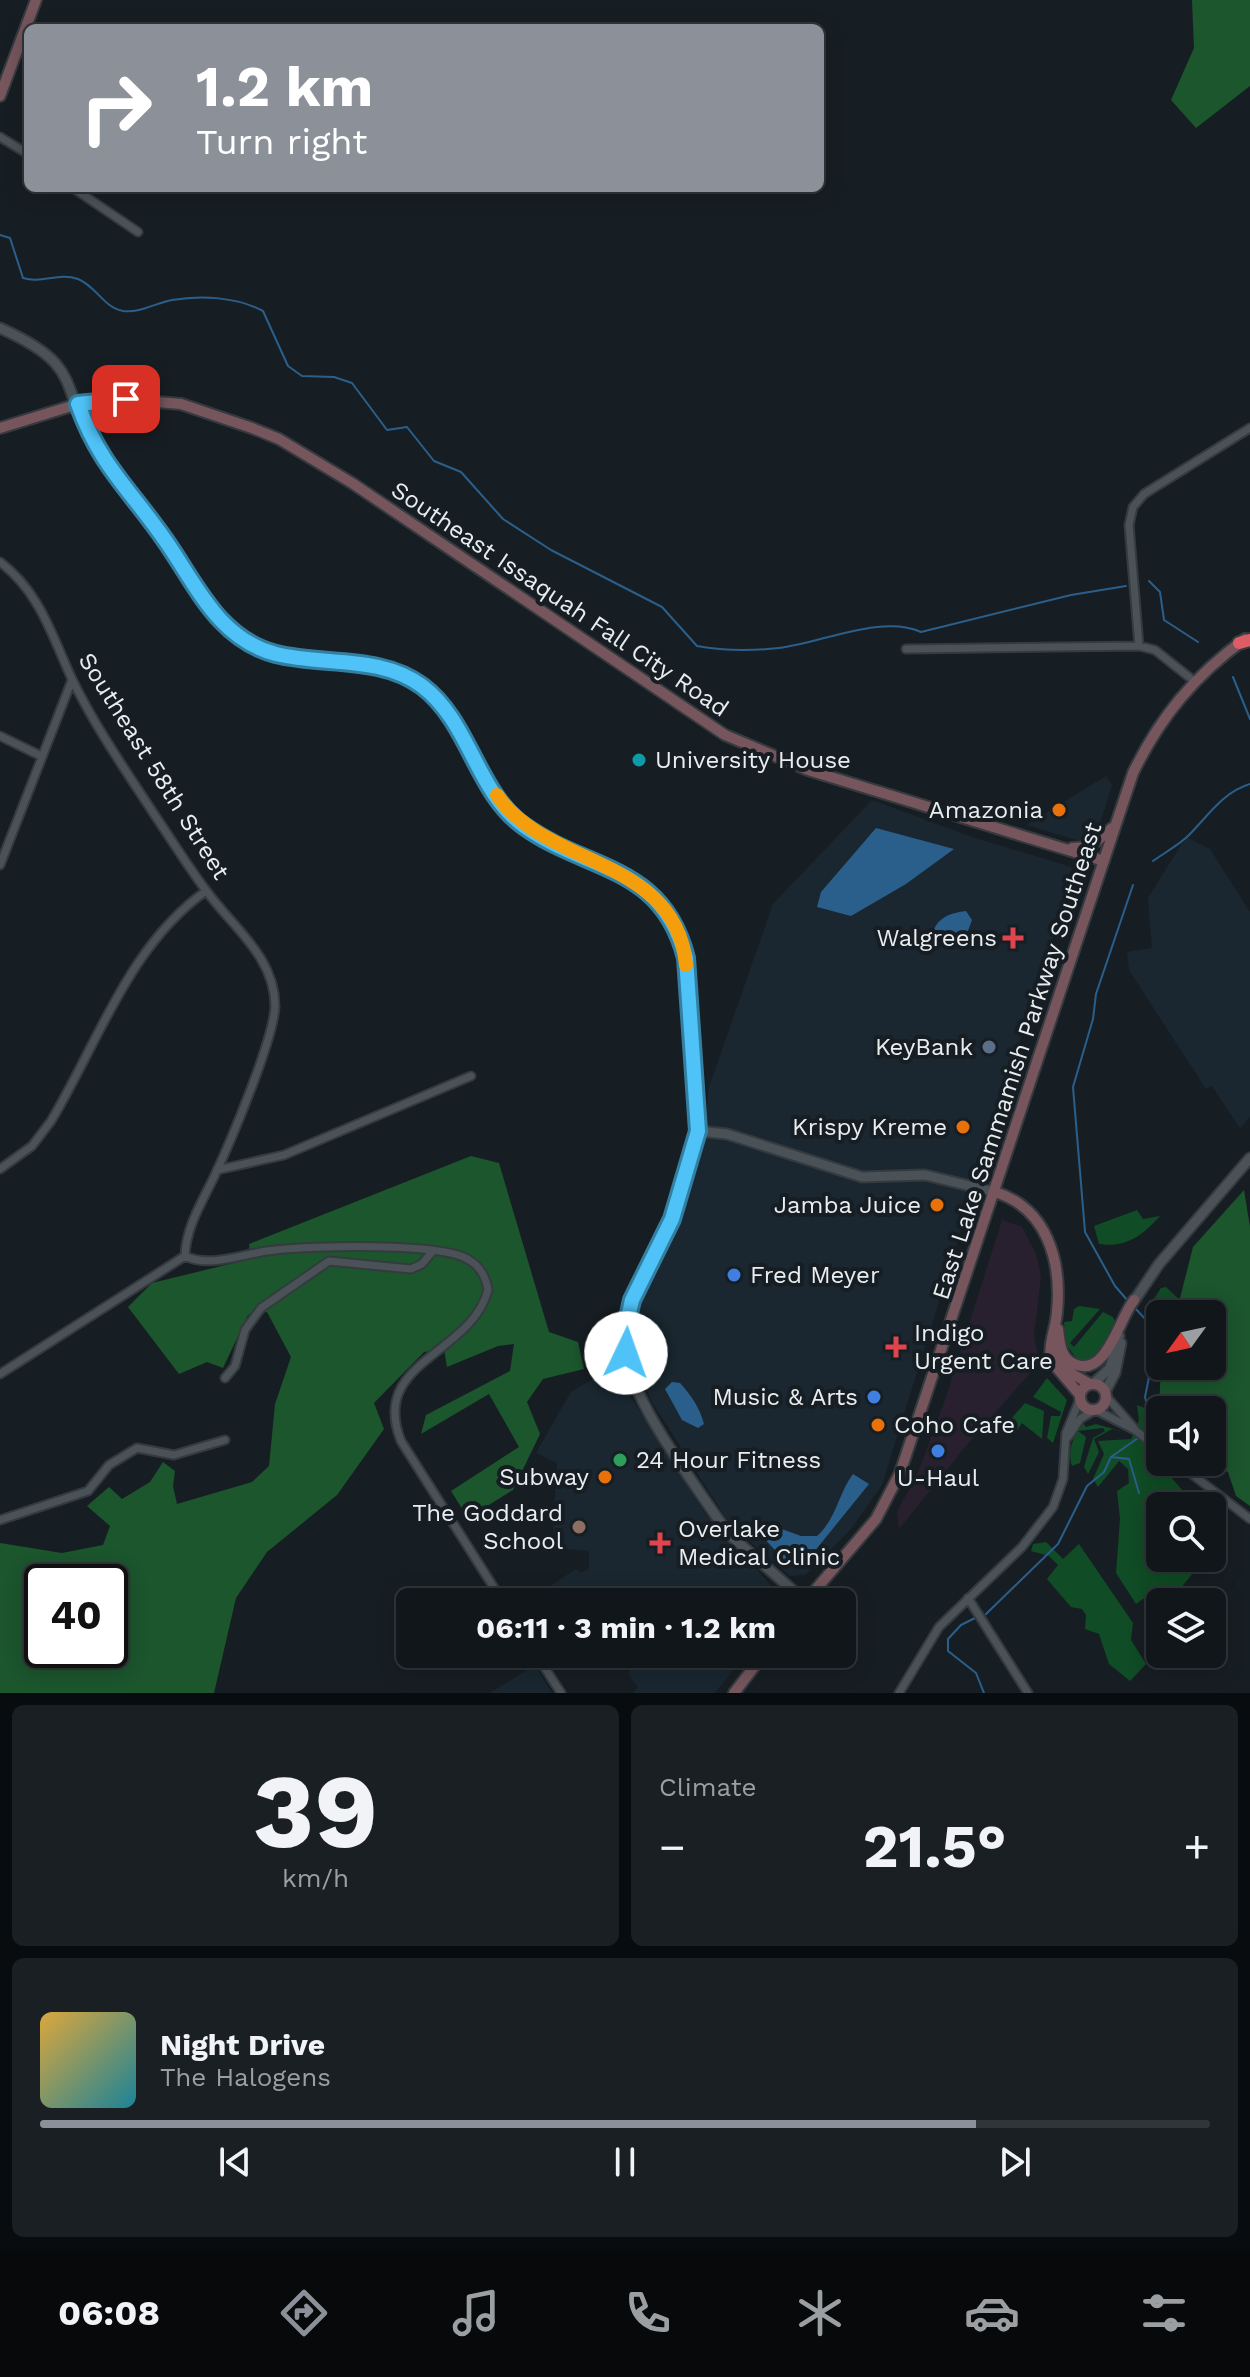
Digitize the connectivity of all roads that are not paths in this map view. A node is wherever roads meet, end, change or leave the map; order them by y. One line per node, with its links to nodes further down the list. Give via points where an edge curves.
1 (38, 0): 2 (main road)
2 (28, 24)
3 (24, 35): 4 (main road)
4 (0, 96)
5 (0, 137): 6 (street)
6 (24, 152)
7 (79, 192): 8 (street)
8 (138, 232)
9 (0, 328): 10 (street, via 49,355 64,371)
10 (78, 404): 11 (main road, Southeast Issaquah Fall City Road); 22 (main road, Southeast Issaquah Fall City Road, via 119,399 181,404 279,439 725,735 856,786); 27 (street, via 101,459 223,624 245,641 278,654 376,666 421,685 452,716 494,790 522,825 632,879 666,913 686,958)
11 (0, 428)
12 (1250, 428): 15 (street, via 1144,494 1130,512)
13 (0, 562): 17 (street, Southeast 58th Street, via 38,605)
14 (1246, 639): 18 (main road, East Lake Sammamish Parkway Southeast)
15 (1139, 646): 16 (street); 18 (street, via 1155,650)
16 (906, 649)
17 (72, 680): 20 (street); 25 (street, Southeast 58th Street)
18 (1194, 681): 21 (main road, East Lake Sammamish Parkway Southeast, via 1145,748)
19 (0, 736): 20 (street)
20 (41, 756): 24 (street)
21 (1116, 825): 22 (main road, via 1090,847); 23 (main road, East Lake Sammamish Parkway Southeast)
22 (1054, 846): 23 (main road, Southeast Issaquah Fall City Road)
23 (1104, 861): 31 (main road, East Lake Sammamish Parkway Southeast)
24 (0, 865)
25 (206, 891): 29 (street, via 175,914 147,948 51,1121 32,1146); 30 (street, Southeast 58th Street, via 251,943 273,991 269,1035)
26 (471, 1076): 30 (street, via 284,1155)
27 (698, 1131): 31 (street, via 727,1134 862,1177 925,1175); 53 (street, via 675,1211 629,1312 628,1366 644,1405 724,1528)
28 (1250, 1158): 34 (street)
29 (0, 1169)
30 (217, 1170): 33 (street, via 186,1238)
31 (995, 1192): 36 (main road, via 1025,1205 1044,1230 1057,1269); 54 (main road, East Lake Sammamish Parkway Southeast, via 890,1497)
32 (432, 1252): 33 (street, via 347,1246 211,1260); 40 (street, via 411,1269 329,1261 261,1308 245,1330 235,1366); 52 (street, via 470,1260 488,1290 471,1325 401,1385 394,1402 395,1424)
33 (185, 1256): 39 (street)
34 (1136, 1296): 35 (main road)
35 (1126, 1314): 36 (main road, via 1105,1356 1087,1366 1064,1356); 37 (street)
36 (1057, 1319): 38 (main road)
37 (1123, 1327): 41 (street, via 1110,1368); 42 (street, via 1119,1361)
38 (1051, 1343): 41 (main road, via 1067,1371); 43 (main road, via 1054,1367)
39 (0, 1374)
40 (225, 1378)
41 (1091, 1384): 42 (main road); 43 (main road)
42 (1106, 1394): 44 (main road, via 1103,1406); 45 (street)
43 (1080, 1397): 44 (main road, via 1084,1407); 48 (street)
44 (1095, 1410): 45 (street); 48 (street, via 1080,1419)
45 (1123, 1420): 46 (street)
46 (1146, 1439)
47 (225, 1440): 51 (street, via 174,1455 137,1448 109,1465 88,1491)
48 (1065, 1443): 55 (street, via 1063,1479 1053,1507 1022,1547)
49 (1194, 1476): 50 (street)
50 (1250, 1519)
51 (0, 1520)
52 (494, 1588)
53 (790, 1588)
54 (818, 1588)
55 (968, 1598): 60 (street, via 932,1636); 61 (street)
56 (545, 1668): 58 (street)
57 (753, 1668): 59 (main road)
58 (561, 1693)
59 (734, 1693)
60 (899, 1693)
61 (1028, 1693)

